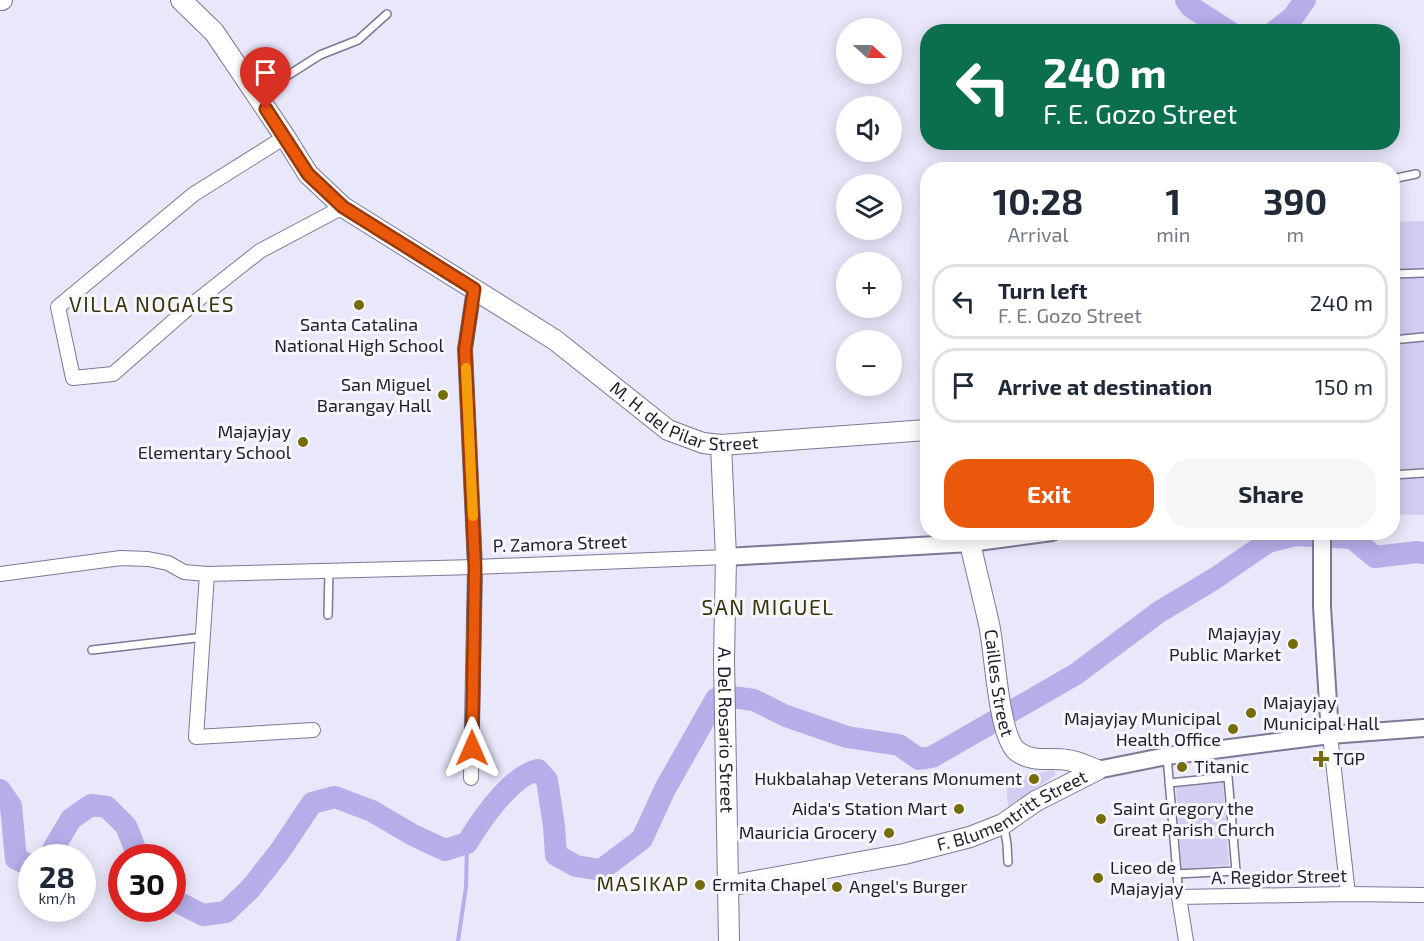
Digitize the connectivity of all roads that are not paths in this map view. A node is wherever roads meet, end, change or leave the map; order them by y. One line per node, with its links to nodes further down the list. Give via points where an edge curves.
1 (181, 0): 3 (main road, M. H. del Pilar Street, via 214,32)
2 (387, 14): 3 (lane, via 358,40 320,55)
3 (256, 95): 4 (main road, M. H. del Pilar Street)
4 (285, 137): 7 (main road, M. H. del Pilar Street, via 308,174); 7 (street, via 194,194 58,307 73,378 113,374 260,251)
5 (1416, 174): 6 (lane)
6 (1400, 177)
7 (343, 207): 10 (main road, M. H. del Pilar Street)
8 (1424, 273): 9 (lane)
9 (1400, 274)
10 (474, 289): 14 (main road, M. H. del Pilar Street, via 555,340 668,430); 21 (street, via 465,349)
11 (1424, 337): 12 (lane)
12 (1400, 339)
13 (920, 431): 14 (main road, M. H. del Pilar Street)
14 (721, 446): 20 (main road, A. Del Rosario Street)
15 (1424, 473): 16 (lane)
16 (1400, 474)
17 (944, 540): 20 (street, P. Zamora Street)
18 (970, 540): 32 (main road, Cailles Street, via 1010,743 1034,759 1064,759)
19 (1322, 540): 30 (street)
20 (726, 557): 21 (street, P. Zamora Street); 38 (main road, A. Del Rosario Street)
21 (475, 567): 22 (street, P. Zamora Street); 33 (street)
22 (329, 572): 24 (street, P. Zamora Street); 25 (lane)
23 (0, 574): 24 (street, P. Zamora Street, via 121,558 148,559 168,563 184,572)
24 (207, 574): 26 (street)
25 (328, 615)
26 (204, 637): 27 (lane); 29 (street, via 196,737)
27 (92, 650)
28 (1424, 728): 30 (street, F. Blumentritt Street)
29 (313, 730)
30 (1330, 735): 31 (street, F. Blumentritt Street); 39 (street)
31 (1167, 756): 32 (street, F. Blumentritt Street); 34 (lane)
32 (1097, 770): 35 (main road, F. Blumentritt Street, via 1036,801)
33 (471, 778)
34 (1169, 783): 37 (lane); 37 (lane, via 1228,777 1236,871)
35 (1003, 824): 36 (lane); 38 (main road, F. Blumentritt Street, via 904,854)
36 (1008, 862)
37 (1176, 874): 41 (lane)
38 (728, 886): 42 (main road, A. Del Rosario Street)
39 (1348, 894): 40 (street, A. Regidor Street); 41 (street, A. Regidor Street)
40 (1424, 895)
41 (1179, 897): 43 (street)
42 (729, 941)
43 (1186, 941)

